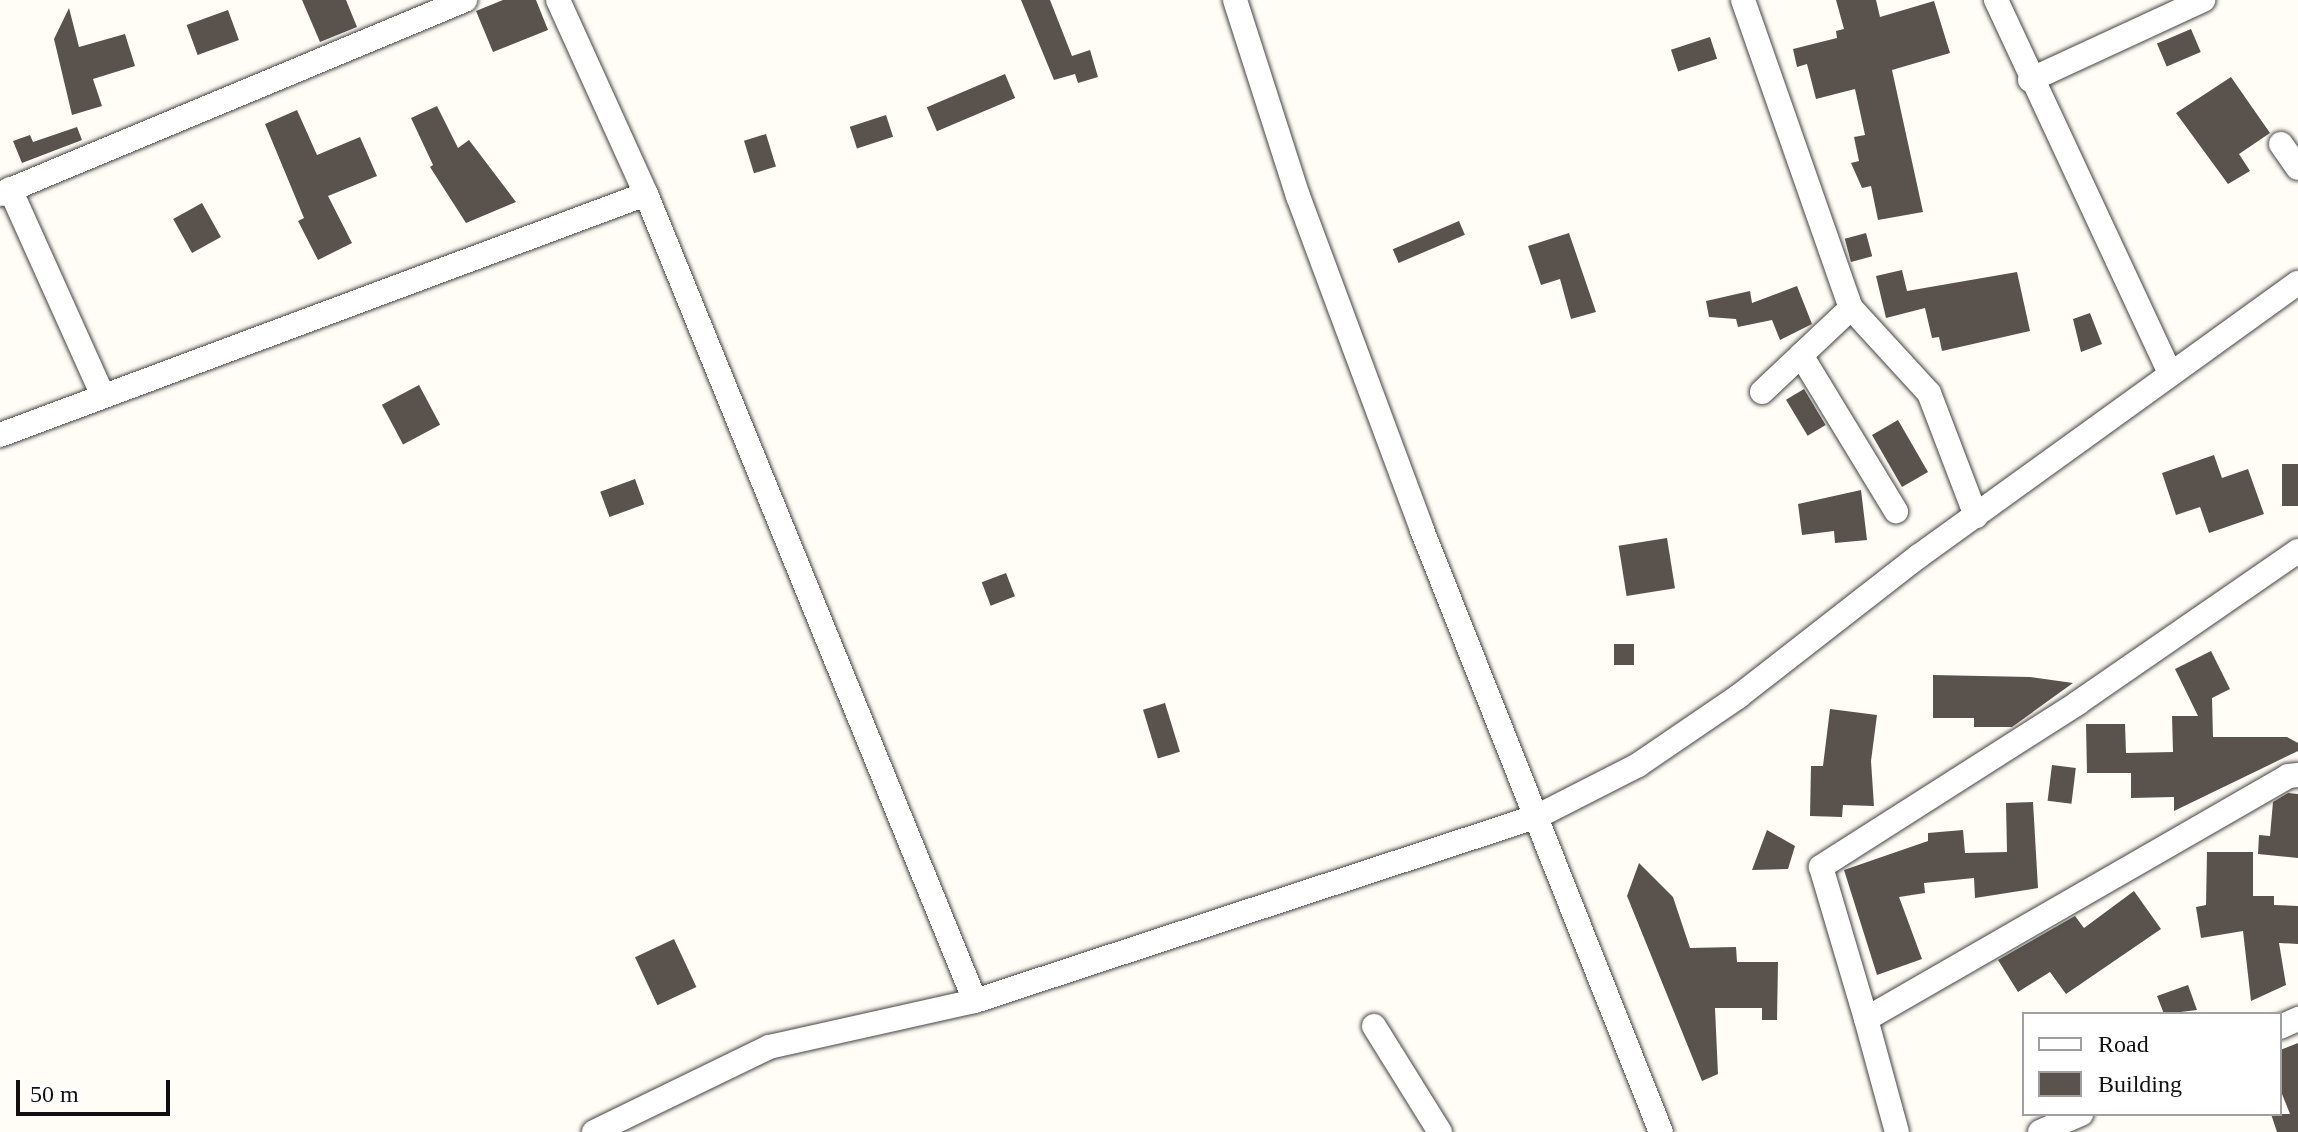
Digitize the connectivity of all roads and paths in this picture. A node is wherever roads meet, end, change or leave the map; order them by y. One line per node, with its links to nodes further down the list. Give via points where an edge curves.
1 (465, 0): 10 (street)
2 (558, 0): 11 (street)
3 (1235, 0): 23 (street, via 1298,196 1422,530)
4 (1743, 0): 13 (street)
5 (1996, 0): 7 (street)
6 (2190, 2): 7 (street)
7 (2030, 80): 15 (street)
8 (2281, 144): 9 (street)
9 (2298, 168)
10 (5, 192): 17 (street)
11 (646, 194): 17 (street); 24 (street)
12 (2298, 283): 15 (street)
13 (1851, 308): 14 (street); 20 (street, via 1929,393)
14 (1801, 355): 16 (street); 19 (street)
15 (2170, 373): 20 (street)
16 (1762, 392)
17 (102, 394): 18 (street)
18 (0, 435)
19 (1896, 511)
20 (1976, 516): 23 (street, via 1739,696 1638,765)
21 (2298, 551): 25 (street, via 2078,703 1821,867)
22 (2298, 775): 25 (street, via 2288,776)
23 (1538, 816): 24 (street); 30 (street)
24 (975, 1001): 28 (street, via 769,1047)
25 (1866, 1019): 31 (street)
26 (1374, 1026): 29 (street)
27 (2076, 1116): 32 (street)
28 (594, 1132)
29 (1440, 1132)
30 (1661, 1132)
31 (1897, 1132)
32 (2040, 1132)

